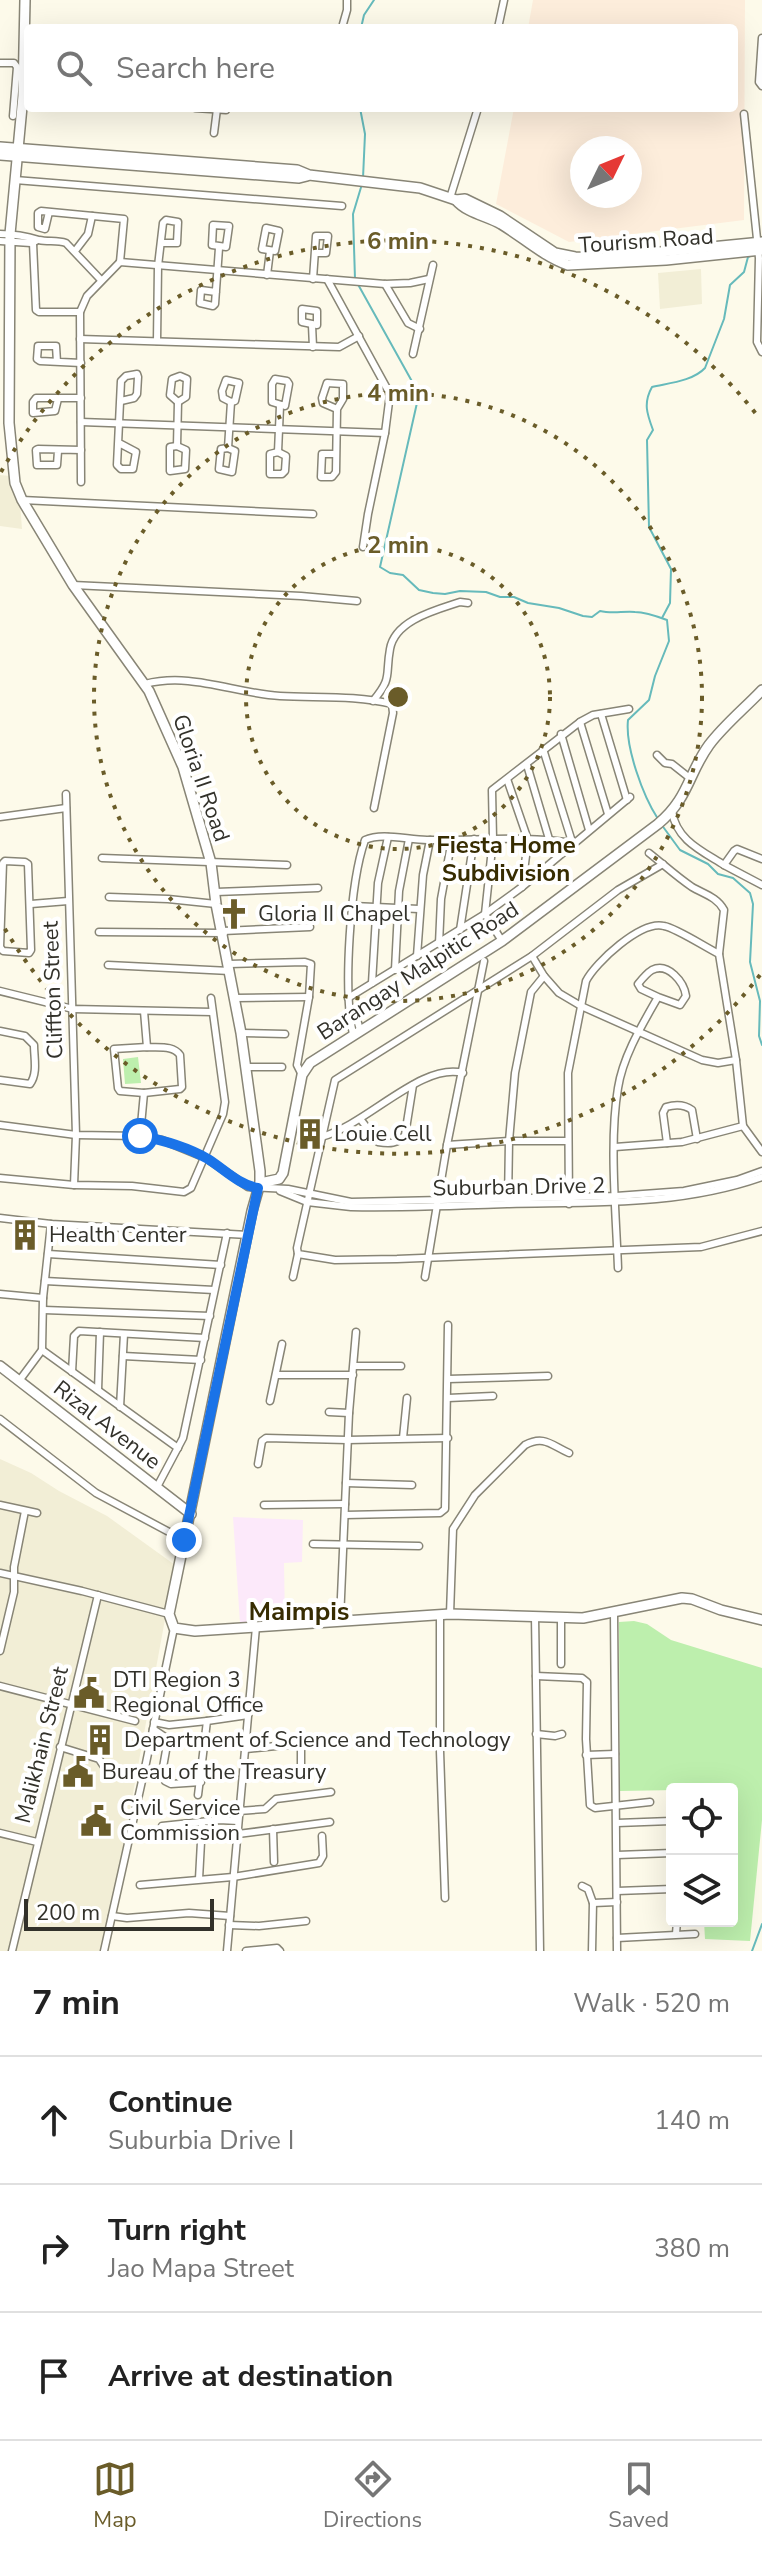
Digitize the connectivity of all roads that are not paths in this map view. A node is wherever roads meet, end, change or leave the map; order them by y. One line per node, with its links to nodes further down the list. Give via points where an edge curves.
1 (25, 0): 4 (street)
2 (347, 0): 5 (street)
3 (504, 0): 6 (street)
4 (25, 24)
5 (343, 24)
6 (499, 24)
7 (762, 38): 9 (street)
8 (0, 63): 14 (street, via 17,67)
9 (762, 86)
10 (24, 110): 17 (street)
11 (217, 112): 15 (street)
12 (477, 112): 20 (street)
13 (744, 114): 28 (street)
14 (13, 116)
15 (214, 133)
16 (0, 147): 17 (street, Tourism Road)
17 (18, 152): 18 (street, Tourism Road); 19 (street, Gloria II Road); 20 (street, Tourism Road, via 297,170 420,188)
18 (0, 155)
19 (15, 180): 21 (street); 24 (street, Gloria II Road)
20 (453, 199): 28 (street, Tourism Road, via 568,265)
21 (342, 206)
22 (49, 212): 22 (street, via 38,213 38,227 48,225); 23 (street)
23 (92, 216): 29 (street, via 87,237); 32 (street, via 125,221)
24 (5, 237): 25 (street); 77 (street, Gloria II Road, via 9,423 15,483)
25 (36, 241): 29 (street, via 58,240); 44 (street, via 36,310)
26 (161, 243): 26 (street, via 163,223 178,222 177,242); 34 (street)
27 (219, 248): 35 (street)
28 (759, 249): 43 (street)
29 (75, 251): 40 (street)
30 (270, 251): 36 (street)
31 (315, 253): 31 (street, via 316,236 328,237 326,253); 37 (street)
32 (120, 262): 34 (street); 40 (street)
33 (433, 265): 39 (street)
34 (158, 266): 35 (street); 49 (street)
35 (216, 271): 36 (street); 42 (street)
36 (267, 275): 37 (street)
37 (313, 279): 38 (street)
38 (327, 279): 41 (street); 47 (street)
39 (429, 279): 41 (street); 46 (street)
40 (101, 280): 44 (street)
41 (385, 284): 46 (street, via 408,323)
42 (216, 292): 42 (street, via 213,306 199,301 201,290)
43 (760, 306): 51 (street, via 757,342)
44 (80, 312): 48 (street)
45 (312, 325): 50 (street)
46 (420, 329): 52 (street)
47 (359, 336): 50 (street, via 339,347); 68 (street, via 390,394)
48 (80, 339): 49 (street); 54 (street)
49 (157, 341): 50 (street)
50 (313, 347)
51 (762, 352)
52 (413, 354)
53 (57, 362): 53 (street, via 37,359 38,346 55,345); 54 (street)
54 (81, 363): 55 (street)
55 (81, 398): 56 (street); 62 (street)
56 (58, 399): 56 (street, via 36,398 34,414 55,411)
57 (121, 401): 57 (street, via 121,381 138,375 138,393); 63 (street)
58 (178, 402): 64 (street)
59 (231, 402): 65 (street)
60 (280, 406): 60 (street, via 287,403 289,384 275,379 272,402); 66 (street)
61 (337, 409): 61 (street, via 343,384 327,383 323,403); 67 (street)
62 (81, 422): 63 (street); 72 (street)
63 (118, 424): 64 (street); 69 (street)
64 (177, 426): 65 (street); 70 (street)
65 (228, 427): 66 (street); 71 (street)
66 (279, 429): 67 (street); 74 (street)
67 (337, 431): 68 (street); 75 (street)
68 (385, 433): 79 (street)
69 (119, 443): 69 (street, via 117,465 133,469 136,452)
70 (177, 446): 70 (street, via 170,447 170,471 185,469 186,450)
71 (228, 448)
72 (81, 450): 73 (street); 76 (street)
73 (58, 451): 73 (street, via 38,449 37,465 56,465)
74 (278, 452)
75 (336, 454): 75 (street, via 336,472 321,477 322,455)
76 (81, 482)
77 (22, 500): 78 (street); 80 (street, Gloria II Road)
78 (313, 514)
79 (363, 547)
80 (73, 585): 81 (street); 83 (street, Gloria II Road)
81 (357, 601)
82 (468, 603): 85 (street, via 410,621 391,643 388,679)
83 (145, 684): 85 (street, via 183,679 278,696); 114 (street, Gloria II Road, via 183,767)
84 (761, 694): 94 (street, via 707,747)
85 (373, 701): 97 (street, via 394,708)
86 (629, 709): 87 (street)
87 (601, 714): 88 (street); 99 (street, via 628,798)
88 (580, 722): 89 (street); 99 (street)
89 (561, 734): 90 (street); 101 (street)
90 (543, 749): 92 (street); 110 (street)
91 (657, 755): 94 (street)
92 (527, 765): 93 (street); 107 (street)
93 (507, 779): 106 (street, via 492,790); 109 (street)
94 (691, 779): 98 (street)
95 (66, 794): 96 (street, Cliffton Street)
96 (66, 808): 100 (street); 124 (street, Cliffton Street)
97 (374, 808)
98 (670, 813): 117 (street, via 684,837); 136 (street, Barangay Malpitic Road)
99 (608, 814): 101 (street)
100 (0, 817)
101 (589, 830): 110 (street)
102 (388, 837): 103 (street); 127 (street, via 365,840); 128 (street)
103 (409, 839): 108 (street); 129 (street)
104 (452, 839): 105 (street); 108 (street); 137 (street)
105 (474, 839): 106 (street); 133 (street)
106 (493, 839): 109 (street); 131 (street)
107 (549, 839): 109 (street); 110 (street)
108 (430, 840): 130 (street)
109 (528, 840): 119 (street)
110 (572, 844): 119 (street)
111 (649, 853): 115 (street)
112 (102, 858): 114 (street)
113 (762, 859): 117 (street, via 737,849)
114 (211, 863): 116 (street); 121 (street, Gloria II Road)
115 (663, 864): 138 (street, via 722,906); 140 (street, via 618,890)
116 (287, 865)
117 (724, 865): 118 (street)
118 (762, 885)
119 (522, 887): 131 (street)
120 (318, 888): 121 (street)
121 (216, 892): 126 (street, Gloria II Road)
122 (109, 897): 126 (street)
123 (1, 899): 125 (street, via 3,863 25,862); 125 (street, via 3,951 30,951)
124 (68, 901): 125 (street); 155 (street, Cliffton Street)
125 (31, 904)
126 (216, 904): 135 (street, Gloria II Road)
127 (353, 906): 128 (street); 153 (street)
128 (376, 907): 129 (street); 146 (street)
129 (397, 909): 130 (street); 144 (street)
130 (419, 909): 139 (street)
131 (485, 914): 133 (street); 136 (street)
132 (310, 927): 135 (street)
133 (460, 931): 137 (street)
134 (99, 932): 135 (street)
135 (223, 932): 143 (street, Gloria II Road)
136 (502, 941): 159 (street, Barangay Malpitic Road)
137 (439, 944): 139 (street)
138 (719, 954): 154 (street, via 653,925 592,968); 164 (street)
139 (417, 956): 144 (street)
140 (532, 956): 145 (street); 148 (street)
141 (484, 961): 148 (street)
142 (108, 965): 143 (street)
143 (230, 968): 149 (street, via 309,963); 152 (street, Gloria II Road)
144 (395, 970): 146 (street)
145 (544, 976): 154 (street); 179 (street, via 527,1005)
146 (372, 983): 153 (street)
147 (0, 991): 155 (street)
148 (477, 991): 167 (street); 177 (street, via 335,1080)
149 (309, 997): 152 (street); 168 (street, via 297,1065)
150 (658, 997): 150 (street, via 638,984 659,968 678,978 686,996 675,1006); 160 (street)
151 (211, 998): 157 (street)
152 (235, 998): 161 (street, Gloria II Road)
153 (348, 998): 159 (street)
154 (581, 1006): 160 (street); 180 (street, via 568,1073)
155 (73, 1009): 156 (street); 175 (street, Cliffton Street)
156 (144, 1011): 157 (street); 163 (street)
157 (212, 1012): 185 (street, via 225,1102)
158 (0, 1031): 169 (street, via 25,1036 34,1045 34,1076 30,1084)
159 (357, 1032): 168 (street, Barangay Malpitic Road, via 318,1056)
160 (639, 1032): 164 (street, via 702,1060); 183 (street, via 618,1086)
161 (241, 1033): 162 (street); 165 (street, Gloria II Road)
162 (285, 1034)
163 (147, 1047): 171 (street, via 114,1050 120,1091); 171 (street, via 177,1051 182,1087)
164 (736, 1060): 174 (street)
165 (246, 1067): 166 (street); 190 (street, Gloria II Road)
166 (282, 1067)
167 (463, 1073): 170 (street, via 447,1070); 182 (street)
168 (302, 1075): 190 (street, via 283,1173)
169 (0, 1080)
170 (413, 1085): 172 (street); 172 (street, via 401,1140 378,1142)
171 (144, 1093): 176 (street)
172 (361, 1120): 177 (street)
173 (0, 1125): 175 (street)
174 (743, 1126): 178 (street); 184 (street)
175 (76, 1135): 176 (street); 189 (street, Cliffton Street)
176 (140, 1136): 185 (street)
177 (321, 1137): 191 (street)
178 (697, 1139): 181 (street); 181 (street, via 692,1110 672,1105 663,1113)
179 (509, 1141): 180 (street); 182 (street); 194 (street)
180 (568, 1141): 193 (street)
181 (667, 1143): 183 (street)
182 (447, 1145): 195 (street)
183 (615, 1147): 192 (street)
184 (762, 1152)
185 (206, 1158): 189 (street, via 184,1192); 190 (street, via 248,1187)
186 (762, 1171): 192 (street, Suburban Drive 2, via 684,1191)
187 (762, 1177): 192 (street, Suburban Drive 2, via 685,1197)
188 (0, 1178): 189 (street)
189 (74, 1185)
190 (259, 1186): 191 (street, Suburban Drive 2); 200 (street, Gloria II Road)
191 (308, 1198): 195 (street, Suburban Drive 2); 201 (street)
192 (616, 1199): 193 (street, Suburban Drive 2); 202 (street)
193 (569, 1200): 194 (street, Suburban Drive 2)
194 (508, 1202): 195 (street, Suburban Drive 2)
195 (437, 1205): 204 (street)
196 (0, 1218): 197 (street)
197 (51, 1224): 199 (street); 203 (street)
198 (762, 1231): 202 (street, via 701,1247)
199 (227, 1233): 200 (street); 205 (street)
200 (248, 1235): 258 (street, Gloria II Road)
201 (298, 1251): 204 (street, via 335,1260); 207 (street)
202 (617, 1251): 204 (street); 206 (street)
203 (48, 1254): 205 (street); 209 (street)
204 (428, 1257): 208 (street)
205 (221, 1265): 210 (street)
206 (618, 1268)
207 (293, 1277)
208 (425, 1277)
209 (45, 1281): 210 (street); 212 (street)
210 (214, 1290): 214 (street)
211 (0, 1294): 212 (street)
212 (43, 1298): 213 (street)
213 (44, 1310): 214 (street); 223 (street)
214 (210, 1316): 219 (street)
215 (448, 1325): 220 (street)
216 (100, 1332): 218 (street); 229 (street, via 75,1333); 235 (street)
217 (356, 1332): 227 (street)
218 (124, 1334): 219 (street); 224 (street)
219 (205, 1338): 225 (street)
220 (448, 1341): 221 (street); 233 (street)
221 (460, 1341)
222 (282, 1344): 230 (street)
223 (42, 1350): 229 (street); 234 (street)
224 (123, 1356): 225 (street); 240 (street)
225 (201, 1360): 247 (street)
226 (0, 1366): 234 (street, Rizal Avenue)
227 (354, 1366): 228 (street); 231 (street)
228 (401, 1366)
229 (72, 1372): 235 (street)
230 (276, 1375): 231 (street); 239 (street)
231 (353, 1375): 242 (street)
232 (548, 1376): 233 (street)
233 (448, 1379): 238 (street)
234 (19, 1381): 252 (street, Rizal Avenue)
235 (98, 1390): 240 (street)
236 (493, 1396): 238 (street)
237 (407, 1398): 244 (street)
238 (448, 1398): 245 (street)
239 (270, 1401)
240 (120, 1407): 247 (street)
241 (329, 1412): 242 (street)
242 (349, 1413): 246 (street)
243 (1, 1422): 260 (street, via 96,1493)
244 (403, 1438): 245 (street); 246 (street)
245 (448, 1438): 259 (street, via 442,1512)
246 (347, 1440): 249 (street, via 266,1438); 250 (street)
247 (178, 1448): 252 (street)
248 (569, 1453): 269 (street, via 535,1440 475,1495 453,1529)
249 (258, 1464)
250 (346, 1483): 251 (street); 253 (street)
251 (412, 1485)
252 (157, 1487): 258 (street, Rizal Avenue)
253 (345, 1504): 255 (street); 259 (street)
254 (0, 1505): 256 (street)
255 (264, 1505)
256 (25, 1511): 257 (street); 265 (street)
257 (37, 1513)
258 (191, 1514): 260 (street, Gloria II Road)
259 (345, 1515): 262 (street)
260 (184, 1540): 268 (street, Gloria II Road)
261 (313, 1544): 262 (street)
262 (344, 1545): 263 (street); 272 (street)
263 (419, 1546)
264 (0, 1573): 265 (street)
265 (14, 1577): 266 (street); 276 (street)
266 (98, 1595): 268 (street); 280 (street, Malikhain Street)
267 (614, 1613): 271 (street); 273 (street, via 692,1599); 291 (street)
268 (169, 1614): 275 (street)
269 (445, 1615): 270 (street); 272 (street); 321 (street, via 440,1751)
270 (535, 1616): 271 (street); 278 (street)
271 (561, 1618): 277 (street)
272 (340, 1620): 274 (street)
273 (762, 1620)
274 (256, 1627): 275 (street); 281 (street)
275 (174, 1628): 284 (street)
276 (0, 1651)
277 (561, 1664)
278 (536, 1676): 285 (street); 292 (street, via 587,1682)
279 (0, 1686): 280 (street)
280 (71, 1704): 282 (street); 289 (street, Malikhain Street)
281 (248, 1715): 283 (street); 290 (street)
282 (135, 1721)
283 (207, 1721): 284 (street); 295 (street)
284 (154, 1725): 295 (street, via 168,1739 165,1781); 325 (street)
285 (536, 1734): 286 (street); 339 (street)
286 (562, 1734)
287 (326, 1741): 288 (street)
288 (301, 1745): 290 (street); 294 (street)
289 (60, 1747): 293 (street, via 99,1759); 311 (street, Malikhain Street)
290 (246, 1749): 300 (street)
291 (615, 1754): 292 (street); 299 (street)
292 (586, 1755): 299 (street, via 590,1805)
293 (105, 1768)
294 (301, 1773)
295 (201, 1782): 297 (street)
296 (331, 1792): 300 (street, via 276,1799 265,1809)
297 (198, 1795)
298 (650, 1802): 299 (street)
299 (617, 1805): 305 (street)
300 (239, 1811): 301 (street)
301 (238, 1821): 304 (street); 309 (street)
302 (666, 1821): 305 (street)
303 (330, 1822): 307 (street)
304 (202, 1823): 306 (street); 316 (street)
305 (617, 1823): 313 (street)
306 (162, 1826)
307 (273, 1829): 309 (street); 314 (street)
308 (0, 1833): 311 (street)
309 (238, 1834): 315 (street)
310 (322, 1836): 315 (street, via 319,1863)
311 (37, 1842): 334 (street, Malikhain Street)
312 (666, 1853): 313 (street)
313 (617, 1855): 320 (street)
314 (274, 1862)
315 (233, 1877): 316 (street); 326 (street)
316 (199, 1879): 317 (street)
317 (140, 1885)
318 (582, 1886): 323 (street)
319 (666, 1889): 320 (street)
320 (617, 1891): 322 (street)
321 (445, 1898)
322 (617, 1902): 323 (street); 333 (street)
323 (593, 1903): 340 (street)
324 (185, 1913): 325 (street); 326 (street); 328 (street)
325 (112, 1916): 335 (street)
326 (230, 1916): 329 (street)
327 (306, 1921): 329 (street)
328 (185, 1925)
329 (229, 1925): 336 (street)
330 (677, 1927): 331 (street)
331 (676, 1934): 332 (street); 333 (street)
332 (695, 1934)
333 (617, 1938): 341 (street)
334 (12, 1951)
335 (104, 1951)
336 (227, 1951)
337 (246, 1951): 338 (street)
338 (280, 1951)
339 (540, 1951)
340 (592, 1951)
341 (617, 1951)

